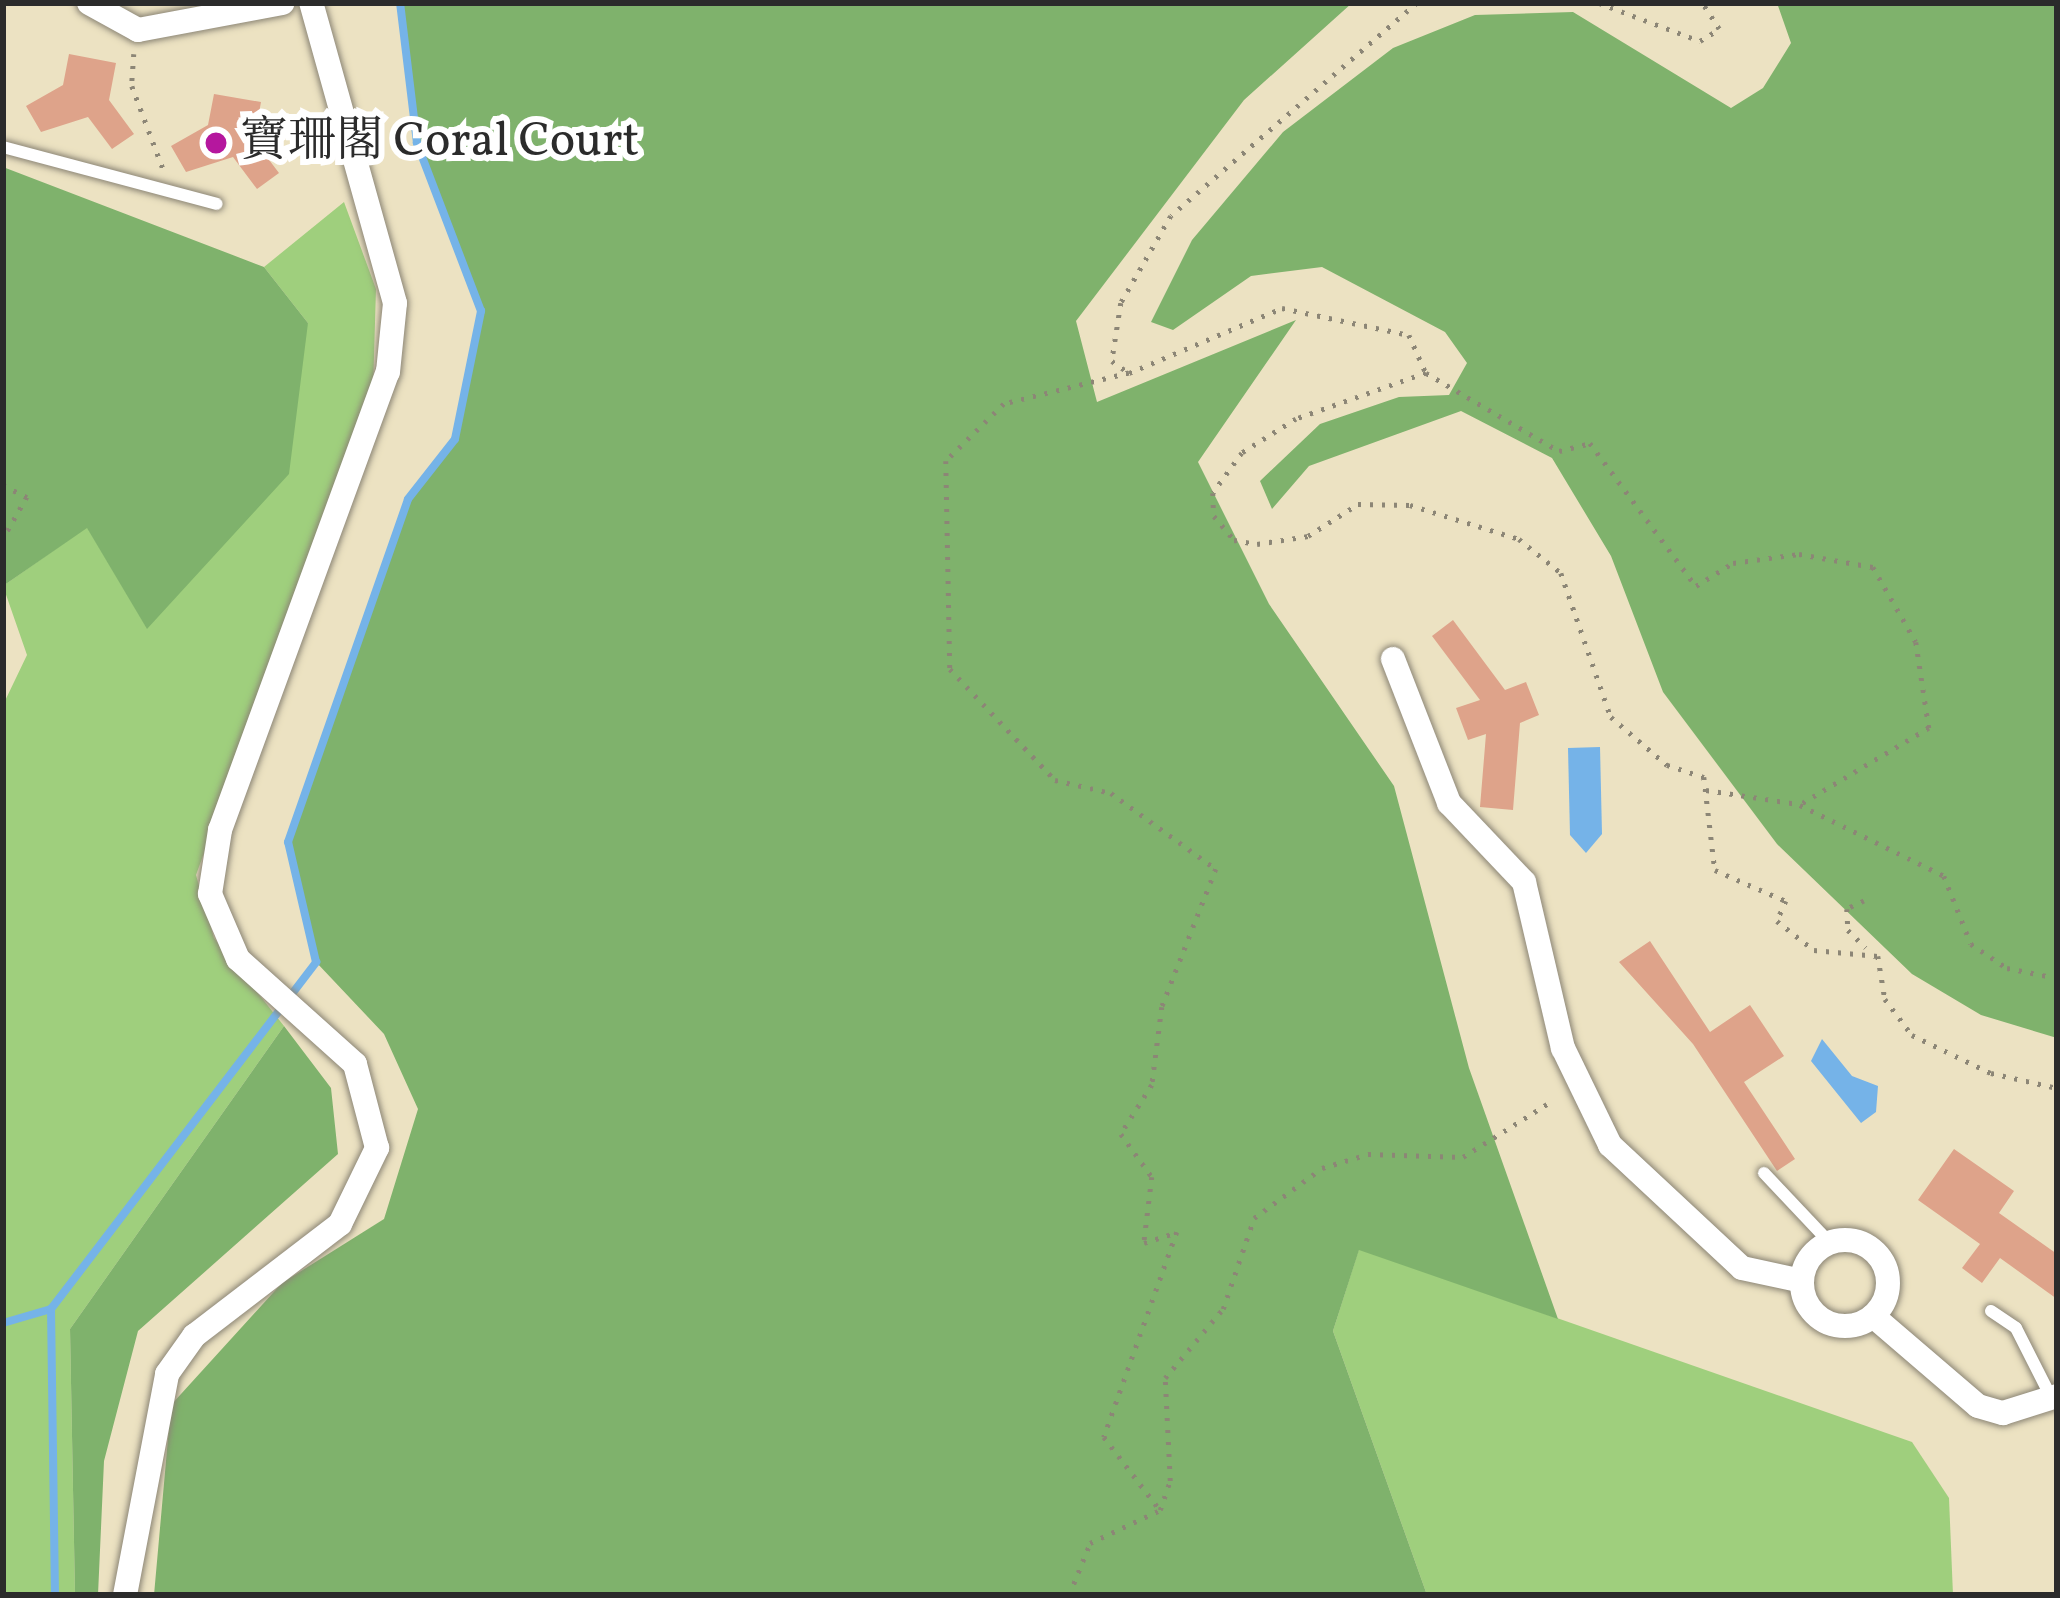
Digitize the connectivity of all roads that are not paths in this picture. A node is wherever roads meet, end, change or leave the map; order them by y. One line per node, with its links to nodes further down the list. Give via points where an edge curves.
1 (281, 3): 3 (street, via 138,31)
2 (311, 3): 13 (street, via 395,303 378,419 212,862 218,923 370,1094 369,1180 340,1223 194,1336 167,1374)
3 (105, 8)
4 (3, 147): 5 (lane)
5 (217, 204)
6 (1394, 659): 9 (street, via 1449,802 1524,882 1577,1088 1639,1178 1704,1238 1742,1268)
7 (1764, 1173): 8 (lane)
8 (1830, 1243): 9 (street); 11 (street, via 1868,1247 1886,1268)
9 (1802, 1281): 11 (street, via 1809,1308 1832,1325)
10 (1991, 1311): 12 (lane, via 2016,1328)
11 (1873, 1316): 12 (street, via 1978,1406 2003,1413)
12 (2054, 1398)
13 (125, 1595)

